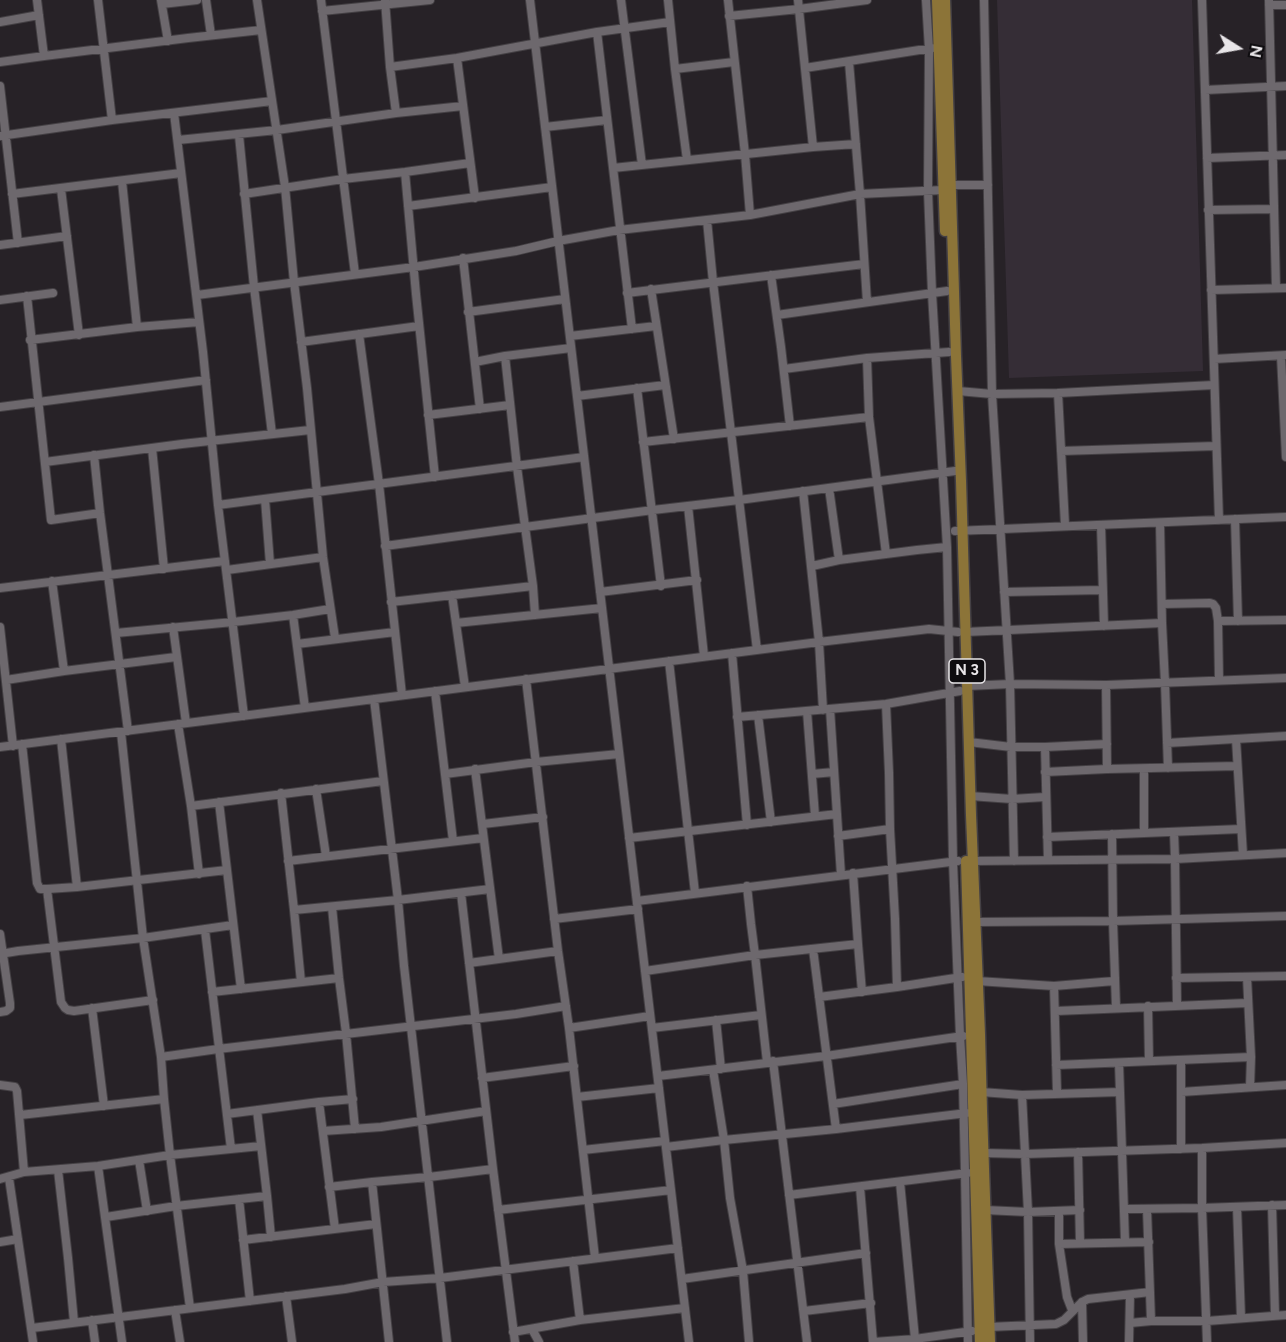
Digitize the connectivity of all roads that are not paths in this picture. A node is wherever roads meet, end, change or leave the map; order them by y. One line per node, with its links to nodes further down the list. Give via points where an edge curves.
1 (38, 0): 24 (street)
2 (98, 0): 35 (street)
3 (197, 0): 18 (street)
4 (206, 0): 31 (street)
5 (257, 0): 29 (street)
6 (321, 0): 23 (street)
7 (430, 0): 19 (street)
8 (530, 0): 33 (street)
9 (621, 0): 28 (street)
10 (668, 0): 27 (street)
11 (728, 0): 25 (street)
12 (867, 0): 21 (street)
13 (926, 0): 34 (street)
14 (937, 0): 34 (main road, N 3)
15 (945, 0): 77 (main road, N 3)
16 (984, 0): 74 (street)
17 (1202, 0): 47 (street)
18 (162, 2): 32 (street)
19 (386, 3): 23 (street); 41 (street)
20 (1269, 3): 22 (street); 46 (street)
21 (798, 5): 25 (street); 42 (street)
22 (1286, 5)
23 (322, 11): 54 (street)
24 (39, 15): 26 (street); 36 (street)
25 (729, 16): 39 (street)
26 (0, 22)
27 (670, 22): 28 (street); 43 (street)
28 (625, 28): 30 (street); 68 (street)
29 (261, 30): 31 (street); 48 (street)
30 (597, 32): 33 (street); 53 (street)
31 (211, 35): 32 (street)
32 (168, 41): 35 (street)
33 (535, 43): 37 (street); 55 (street)
34 (933, 48): 40 (street); 77 (main road, N 3); 79 (street)
35 (104, 49): 36 (street); 52 (street)
36 (44, 56): 38 (street)
37 (457, 58): 41 (street); 49 (street)
38 (0, 62)
39 (734, 62): 43 (street); 62 (street)
40 (849, 62): 42 (street); 60 (street)
41 (390, 67): 51 (street)
42 (805, 68): 61 (street)
43 (675, 69): 66 (street)
44 (0, 86): 57 (street)
45 (1286, 86): 46 (street)
46 (1271, 87): 47 (street); 63 (street)
47 (1205, 90): 65 (street)
48 (272, 101): 50 (street); 56 (street)
49 (463, 106): 51 (street); 67 (street)
50 (174, 113): 52 (street); 59 (street)
51 (396, 113): 54 (street)
52 (112, 120): 57 (street)
53 (607, 120): 55 (street); 69 (street)
54 (336, 123): 56 (street); 72 (street)
55 (545, 127): 76 (street)
56 (277, 130): 58 (street); 75 (street)
57 (3, 135): 80 (street)
58 (239, 135): 59 (street); 81 (street)
59 (177, 140): 71 (street)
60 (855, 144): 61 (street); 82 (street)
61 (813, 147): 62 (street)
62 (746, 154): 66 (street); 87 (street)
63 (1273, 155): 64 (street); 65 (street); 85 (street)
64 (1286, 155)
65 (1207, 158): 86 (street)
66 (687, 160): 68 (street)
67 (470, 163): 70 (street); 83 (street)
68 (642, 165): 69 (street)
69 (613, 168): 89 (street)
70 (405, 172): 72 (street); 84 (street)
71 (181, 173): 73 (street); 110 (street)
72 (343, 179): 75 (street); 97 (street)
73 (122, 181): 78 (street); 119 (street)
74 (988, 185): 77 (street); 142 (street)
75 (285, 187): 81 (street); 99 (street)
76 (552, 187): 83 (street); 91 (street)
77 (947, 187): 79 (street); 106 (main road, N 3); 140 (main road, N 3)
78 (61, 189): 80 (street); 90 (street)
79 (928, 191): 82 (street); 109 (street)
80 (12, 194): 92 (street)
81 (244, 194): 101 (street)
82 (860, 194): 87 (street); 95 (street)
83 (475, 198): 84 (street)
84 (408, 206): 96 (street)
85 (1274, 209): 86 (street); 102 (street)
86 (1208, 210): 105 (street)
87 (750, 215): 88 (street)
88 (707, 220): 89 (street); 100 (street)
89 (620, 230): 91 (street); 108 (street)
90 (67, 236): 92 (street); 123 (street)
91 (558, 241): 94 (street); 112 (street)
92 (18, 243): 93 (street)
93 (0, 245)
94 (463, 258): 96 (street); 115 (street)
95 (864, 264): 98 (street); 114 (street)
96 (414, 267): 97 (street); 118 (street)
97 (355, 274): 99 (street)
98 (771, 275): 100 (street); 116 (street)
99 (294, 282): 101 (street); 126 (street)
100 (713, 282): 104 (street); 152 (street)
101 (254, 287): 110 (street); 153 (street)
102 (1276, 288): 103 (street); 105 (street)
103 (1286, 288)
104 (651, 290): 108 (street); 120 (street)
105 (1211, 290): 133 (street)
106 (947, 291): 109 (street); 128 (main road, N 3)
107 (53, 293): 111 (street)
108 (627, 293): 121 (street)
109 (932, 293): 114 (street); 129 (street)
110 (196, 295): 117 (street)
111 (27, 296): 113 (street); 125 (street)
112 (565, 299): 115 (street); 124 (street)
113 (0, 300)
114 (867, 302): 116 (street)
115 (468, 312): 134 (street)
116 (777, 315): 135 (street)
117 (199, 322): 119 (street); 136 (street)
118 (419, 326): 122 (street); 148 (street)
119 (137, 327): 123 (street)
120 (656, 327): 121 (street); 137 (street)
121 (632, 329): 124 (street)
122 (358, 334): 126 (street); 169 (street)
123 (79, 335): 125 (street)
124 (570, 336): 127 (street)
125 (30, 340): 144 (street)
126 (301, 342): 151 (street)
127 (571, 348): 130 (street); 143 (street)
128 (949, 352): 129 (street); 165 (main road, N 3)
129 (936, 353): 132 (street); 166 (street)
130 (505, 356): 134 (street); 145 (street)
131 (1284, 356): 133 (street); 162 (street)
132 (867, 358): 135 (street); 149 (street)
133 (1214, 360): 138 (street)
134 (475, 362): 147 (street)
135 (784, 369): 150 (street)
136 (206, 380): 144 (street); 155 (street)
137 (666, 385): 139 (street); 154 (street)
138 (1214, 385): 141 (street); 157 (street)
139 (637, 388): 143 (street); 156 (street)
140 (958, 391): 142 (street); 188 (main road, N 3)
141 (1058, 393): 142 (street); 159 (street)
142 (992, 394): 187 (street)
143 (577, 396): 161 (street)
144 (38, 401): 146 (street); 163 (street)
145 (510, 405): 147 (street); 164 (street)
146 (0, 407)
147 (480, 409): 148 (street)
148 (428, 416): 167 (street)
149 (869, 417): 150 (street); 168 (street)
150 (790, 426): 152 (street)
151 (310, 430): 153 (street); 172 (street)
152 (732, 432): 154 (street); 174 (street)
153 (272, 434): 155 (street)
154 (674, 439): 156 (street)
155 (211, 441): 158 (street); 175 (street)
156 (643, 442): 177 (street)
157 (1216, 446): 159 (street); 182 (street)
158 (152, 448): 160 (street); 197 (street)
159 (1061, 451): 184 (street)
160 (94, 455): 163 (street); 178 (street)
161 (584, 457): 164 (street); 180 (street)
162 (1286, 457)
163 (45, 462): 178 (street, via 51,520)
164 (517, 466): 167 (street); 186 (street)
165 (955, 471): 166 (street); 188 (main road, N 3)
166 (943, 472): 168 (street); 190 (street)
167 (435, 477): 169 (street)
168 (878, 482): 170 (street); 191 (street)
169 (379, 484): 172 (street); 189 (street)
170 (829, 488): 171 (street); 193 (street)
171 (803, 491): 174 (street); 196 (street)
172 (317, 492): 173 (street); 192 (street)
173 (265, 499): 175 (street); 194 (street)
174 (740, 500): 176 (street); 231 (street)
175 (218, 505): 195 (street)
176 (688, 506): 177 (street); 199 (street)
177 (653, 510): 180 (street); 202 (street)
178 (100, 513): 198 (street)
179 (1286, 517): 181 (street)
180 (591, 519): 186 (street); 205 (street)
181 (1235, 519): 182 (street); 216 (street)
182 (1218, 520): 183 (street)
183 (1160, 523): 185 (street); 209 (street)
184 (1065, 525): 185 (street); 187 (street)
185 (1101, 525): 204 (street)
186 (525, 527): 189 (street); 201 (street)
187 (1000, 530): 188 (street); 206 (street)
188 (959, 531): 225 (main road, N 3)
189 (385, 546): 208 (street)
190 (947, 547): 191 (street); 225 (street)
191 (886, 554): 193 (street)
192 (323, 557): 194 (street); 211 (street)
193 (838, 560): 196 (street)
194 (270, 564): 195 (street)
195 (226, 565): 197 (street); 217 (street)
196 (812, 566): 228 (street)
197 (164, 569): 198 (street)
198 (108, 575): 200 (street); 226 (street)
199 (697, 580): 202 (street); 233 (street)
200 (52, 581): 203 (street); 238 (street)
201 (533, 586): 207 (street); 213 (street)
202 (661, 586): 205 (street)
203 (0, 588)
204 (1102, 590): 206 (street); 220 (street)
205 (600, 592): 210 (street)
206 (1004, 592): 223 (street)
207 (452, 595): 208 (street); 218 (street)
208 (392, 602): 224 (street)
209 (1162, 604): 215 (street, via 1214,604); 219 (street)
210 (602, 608): 213 (street); 237 (street)
211 (330, 609): 212 (street); 227 (street)
212 (293, 615): 217 (street); 229 (street)
213 (535, 615): 218 (street)
214 (1286, 620): 216 (street)
215 (1218, 621): 216 (street); 242 (street)
216 (1238, 621)
217 (233, 622): 222 (street); 256 (street)
218 (456, 623): 246 (street)
219 (1162, 623): 220 (street); 243 (street)
220 (1104, 626): 223 (street)
221 (0, 627): 230 (street)
222 (173, 627): 226 (street); 234 (street)
223 (1006, 629): 225 (street); 244 (street)
224 (395, 632): 227 (street); 249 (street)
225 (958, 632): 228 (street, via 928,629); 247 (main road, N 3); 247 (street)
226 (116, 633): 236 (street)
227 (335, 638): 229 (street)
228 (819, 642): 231 (street); 253 (street)
229 (297, 644): 252 (street)
230 (1, 650): 240 (street)
231 (757, 650): 232 (street)
232 (732, 653): 233 (street); 257 (street)
233 (705, 656): 235 (street)
234 (176, 657): 236 (street); 258 (street)
235 (669, 661): 237 (street); 297 (street)
236 (120, 665): 238 (street); 259 (street)
237 (609, 669): 241 (street); 270 (street)
238 (64, 670): 240 (street)
239 (1286, 678): 242 (street)
240 (6, 680): 266 (street)
241 (526, 680): 246 (street); 271 (street)
242 (1219, 680): 243 (street)
243 (1166, 683): 245 (street); 264 (street)
244 (1010, 684): 245 (street); 247 (street); 268 (street)
245 (1106, 685): 265 (street)
246 (465, 687): 248 (street)
247 (959, 689): 251 (street); 263 (main road, N 3); 311 (main road, N 3); 313 (street)
248 (435, 691): 249 (street); 279 (street)
249 (402, 695): 250 (street)
250 (374, 699): 252 (street); 281 (street)
251 (886, 704): 253 (street); 295 (street)
252 (304, 708): 256 (street)
253 (827, 710): 254 (street); 277 (street)
254 (807, 711): 255 (street); 280 (street)
255 (758, 715): 257 (street); 292 (street)
256 (244, 716): 258 (street)
257 (737, 717): 294 (street)
258 (182, 724): 259 (street); 288 (street)
259 (124, 731): 261 (street); 322 (street)
260 (1286, 736): 262 (street)
261 (61, 739): 266 (street); 324 (street)
262 (1236, 739): 264 (street); 272 (street)
263 (969, 742): 268 (street); 284 (main road, N 3)
264 (1167, 743): 273 (street)
265 (1107, 744): 269 (street); 275 (street)
266 (17, 745): 267 (street); 326 (street, via 37,883 40,889)
267 (0, 747)
268 (1011, 747): 269 (street); 286 (street)
269 (1045, 747): 278 (street)
270 (619, 754): 271 (street); 304 (street)
271 (536, 762): 274 (street); 290 (street)
272 (1237, 766): 273 (street); 296 (street)
273 (1168, 768): 276 (street)
274 (475, 769): 279 (street); 293 (street)
275 (1107, 769): 276 (street); 278 (street)
276 (1143, 769): 299 (street)
277 (834, 772): 280 (street); 289 (street)
278 (1045, 772): 285 (street)
279 (445, 774): 305 (street)
280 (812, 774): 291 (street)
281 (383, 781): 282 (street); 306 (street)
282 (316, 789): 283 (street); 309 (street)
283 (281, 793): 287 (street); 312 (street)
284 (970, 796): 286 (street); 311 (main road, N 3)
285 (1045, 797): 286 (street); 302 (street)
286 (1012, 799): 314 (street)
287 (219, 802): 288 (street); 318 (street)
288 (191, 806): 320 (street)
289 (837, 814): 291 (street); 301 (street)
290 (543, 816): 293 (street); 335 (street)
291 (815, 816): 292 (street)
292 (771, 822): 294 (street)
293 (483, 824): 303 (street)
294 (747, 825): 297 (street)
295 (890, 829): 301 (street); 317 (street)
296 (1241, 829): 298 (street); 308 (street)
297 (688, 831): 304 (street); 328 (street)
298 (1173, 832): 299 (street); 310 (street)
299 (1144, 833): 300 (street)
300 (1112, 834): 302 (street); 316 (street)
301 (838, 836): 321 (street)
302 (1047, 837): 315 (street)
303 (483, 838): 305 (street); 325 (street)
304 (629, 838): 330 (street)
305 (453, 841): 306 (street)
306 (391, 848): 309 (street); 329 (street)
307 (1286, 852): 308 (street)
308 (1243, 855): 310 (street)
309 (326, 856): 312 (street)
310 (1175, 859): 316 (street); 334 (street)
311 (969, 860): 313 (street); 314 (street); 337 (main road, N 3); 354 (main road, N 3)
312 (288, 861): 332 (street)
313 (953, 861): 317 (street); 354 (street)
314 (1014, 861): 315 (street)
315 (1048, 861): 316 (street)
316 (1112, 861): 336 (street)
317 (892, 868): 319 (street); 359 (street)
318 (227, 870): 320 (street); 338 (street)
319 (853, 873): 321 (street); 342 (street)
320 (199, 874): 322 (street)
321 (841, 875): 323 (street)
322 (138, 880): 324 (street); 341 (street)
323 (747, 886): 328 (street); 347 (street)
324 (77, 887): 326 (street)
325 (490, 889): 327 (street); 348 (street)
326 (47, 890): 343 (street)
327 (461, 893): 329 (street); 349 (street)
328 (695, 893): 330 (street)
329 (398, 900): 331 (street); 377 (street)
330 (637, 905): 335 (street); 350 (street)
331 (332, 907): 332 (street); 353 (street)
332 (294, 910): 357 (street)
333 (1286, 916): 334 (street)
334 (1176, 918): 336 (street); 355 (street)
335 (554, 919): 345 (street)
336 (1113, 921): 337 (street); 356 (street)
337 (976, 922): 354 (main road, N 3)
338 (233, 925): 339 (street); 360 (street)
339 (205, 930): 341 (street); 361 (street)
340 (0, 934): 346 (street)
341 (144, 938): 343 (street); 364 (street)
342 (858, 944): 344 (street); 362 (street)
343 (54, 947): 346 (street); 370 (street, via 61,1002 68,1010)
344 (813, 949): 347 (street); 363 (street)
345 (558, 951): 348 (street); 367 (street)
346 (1, 953): 372 (street, via 10,1008)
347 (755, 955): 350 (street); 373 (street)
348 (499, 959): 349 (street)
349 (469, 963): 375 (street)
350 (645, 971): 374 (street)
351 (1286, 976): 352 (street)
352 (1247, 977): 355 (street); 365 (street)
353 (339, 978): 357 (street); 380 (street)
354 (968, 978): 358 (street); 359 (street); 381 (main road, N 3); 400 (main road, N 3, via 980,1034)
355 (1176, 978): 366 (street)
356 (1114, 981): 358 (street); 369 (street)
357 (301, 982): 360 (street)
358 (1054, 986): 371 (street)
359 (897, 987): 362 (street)
360 (241, 989): 361 (street)
361 (212, 992): 382 (street)
362 (862, 992): 363 (street)
363 (819, 997): 383 (street)
364 (153, 1000): 370 (street); 385 (street)
365 (1247, 1003): 366 (street); 384 (street)
366 (1177, 1005): 368 (street)
367 (566, 1006): 375 (street); 378 (street)
368 (1148, 1006): 369 (street); 387 (street)
369 (1116, 1007): 371 (street)
370 (92, 1008): 410 (street)
371 (1056, 1011): 390 (street)
372 (0, 1012)
373 (762, 1015): 376 (street); 388 (street)
374 (650, 1016): 378 (street); 379 (street)
375 (476, 1019): 377 (street); 394 (street)
376 (716, 1020): 379 (street); 392 (street)
377 (411, 1026): 380 (street); 416 (street)
378 (569, 1028): 391 (street)
379 (652, 1028): 393 (street)
380 (346, 1033): 382 (street); 407 (street)
381 (965, 1035): 383 (street); 395 (street); 413 (main road, N 3)
382 (218, 1049): 385 (street); 414 (street)
383 (826, 1056): 388 (street); 409 (street)
384 (1251, 1057): 386 (street); 398 (street)
385 (161, 1058): 406 (street)
386 (1180, 1060): 387 (street); 402 (street)
387 (1149, 1061): 389 (street)
388 (770, 1062): 392 (street); 420 (street)
389 (1119, 1063): 390 (street); 401 (street)
390 (1056, 1065): 403 (street)
391 (574, 1066): 394 (street); 405 (street)
392 (717, 1069): 393 (street); 421 (street)
393 (658, 1076): 399 (street)
394 (482, 1078): 412 (street)
395 (963, 1084): 409 (street); 413 (street)
396 (0, 1085): 415 (street, via 16,1089)
397 (1286, 1085): 398 (street)
398 (1250, 1087): 402 (street)
399 (659, 1088): 405 (street); 423 (street)
400 (981, 1092): 404 (street); 431 (main road, N 3)
401 (1120, 1092): 403 (street); 429 (street)
402 (1181, 1092): 427 (street)
403 (1057, 1093): 404 (street)
404 (1022, 1095): 432 (street)
405 (577, 1098): 428 (street)
406 (164, 1099): 410 (street); 433 (street)
407 (353, 1099): 408 (street); 417 (street)
408 (319, 1102): 411 (street); 419 (street)
409 (833, 1104): 418 (street)
410 (104, 1106): 415 (street)
411 (256, 1110): 414 (street); 424 (street)
412 (486, 1111): 416 (street); 436 (street)
413 (968, 1113): 418 (street); 439 (main road, N 3)
414 (227, 1114): 426 (street)
415 (20, 1115): 438 (street)
416 (423, 1122): 417 (street); 440 (street)
417 (355, 1129): 419 (street)
418 (836, 1129): 420 (street)
419 (323, 1131): 444 (street)
420 (781, 1134): 421 (street); 447 (street)
421 (724, 1140): 423 (street); 481 (street)
422 (1286, 1143): 425 (street)
423 (666, 1144): 428 (street); 446 (street)
424 (261, 1146): 426 (street); 448 (street)
425 (1202, 1148): 427 (street); 455 (street)
426 (231, 1149): 433 (street)
427 (1181, 1149): 429 (street)
428 (583, 1150): 450 (street)
429 (1123, 1151): 430 (street); 456 (street)
430 (1078, 1152): 432 (street); 460 (street)
431 (983, 1153): 432 (street); 459 (main road, N 3)
432 (1025, 1154): 462 (street)
433 (170, 1155): 434 (street); 453 (street)
434 (139, 1160): 435 (street); 461 (street)
435 (98, 1166): 437 (street); 464 (street)
436 (493, 1168): 440 (street); 458 (street)
437 (58, 1170): 438 (street); 504 (street)
438 (24, 1172): 441 (street)
439 (970, 1173): 443 (street); 509 (street); 511 (main road, N 3)
440 (429, 1178): 442 (street); 482 (street)
441 (4, 1179): 468 (street)
442 (372, 1182): 444 (street); 465 (street)
443 (900, 1182): 445 (street); 512 (street)
444 (329, 1187): 466 (street)
445 (860, 1187): 447 (street); 476 (street)
446 (671, 1190): 450 (street); 475 (street)
447 (789, 1195): 479 (street)
448 (267, 1196): 449 (street); 467 (street)
449 (239, 1199): 453 (street); 469 (street)
450 (588, 1199): 458 (street); 477 (street)
451 (1272, 1205): 452 (street); 454 (street); 496 (street)
452 (1286, 1205)
453 (176, 1206): 461 (street); 491 (street)
454 (1237, 1207): 455 (street); 499 (street)
455 (1202, 1208): 457 (street); 503 (street)
456 (1125, 1209): 457 (street); 470 (street)
457 (1147, 1209): 472 (street)
458 (498, 1210): 480 (street)
459 (985, 1210): 462 (street); 511 (main road, N 3)
460 (1080, 1210): 463 (street); 473 (street)
461 (147, 1211): 464 (street)
462 (1028, 1212): 463 (street); 506 (street)
463 (1059, 1212): 474 (street)
464 (106, 1217): 498 (street)
465 (376, 1224): 466 (street); 484 (street)
466 (335, 1229): 467 (street)
467 (271, 1237): 469 (street)
468 (18, 1239): 471 (street); 507 (street)
469 (243, 1240): 488 (street)
470 (1125, 1241): 472 (street); 473 (street)
471 (0, 1242)
472 (1149, 1242): 485 (street)
473 (1080, 1243): 474 (street)
474 (1059, 1244): 494 (street)
475 (678, 1248): 477 (street); 483 (street)
476 (866, 1253): 479 (street); 490 (street)
477 (595, 1258): 478 (street)
478 (573, 1261): 480 (street); 501 (street)
479 (797, 1263): 481 (street); 495 (street)
480 (505, 1269): 482 (street); 510 (street)
481 (744, 1271): 483 (street); 523 (street)
482 (440, 1278): 484 (street); 519 (street)
483 (682, 1279): 492 (street)
484 (383, 1282): 487 (street); 518 (street)
485 (1150, 1292): 486 (street); 502 (street)
486 (1130, 1294): 489 (street); 505 (street)
487 (286, 1296): 488 (street); 517 (street)
488 (250, 1300): 491 (street)
489 (1082, 1302): 494 (street); 529 (street)
490 (871, 1303): 495 (street); 525 (street)
491 (190, 1308): 493 (street)
492 (685, 1308): 501 (street); 522 (street)
493 (175, 1310): 498 (street); 516 (street)
494 (1072, 1310): 506 (street, via 1056,1324)
495 (804, 1311): 524 (street)
496 (1275, 1315): 497 (street); 499 (street)
497 (1286, 1315)
498 (119, 1317): 500 (street); 515 (street)
499 (1241, 1318): 503 (street)
500 (92, 1320): 504 (street); 514 (street)
501 (580, 1320): 508 (street)
502 (1151, 1321): 503 (street); 505 (street)
503 (1207, 1321): 531 (street)
504 (74, 1322): 507 (street)
505 (1130, 1323): 530 (street)
506 (1029, 1326): 511 (street); 528 (street)
507 (32, 1328): 513 (street)
508 (532, 1329): 510 (street); 521 (street)
509 (968, 1331): 511 (street); 512 (street); 526 (street)
510 (513, 1332): 520 (street)
511 (983, 1333): 527 (main road, N 3)
512 (915, 1339): 525 (street)
513 (33, 1342)
514 (94, 1342)
515 (122, 1342)
516 (180, 1342)
517 (292, 1342)
518 (389, 1342)
519 (447, 1342)
520 (515, 1342)
521 (538, 1342)
522 (689, 1342)
523 (749, 1342)
524 (807, 1342)
525 (874, 1342)
526 (968, 1342)
527 (990, 1342)
528 (1030, 1342)
529 (1083, 1342)
530 (1130, 1342)
531 (1208, 1342)

